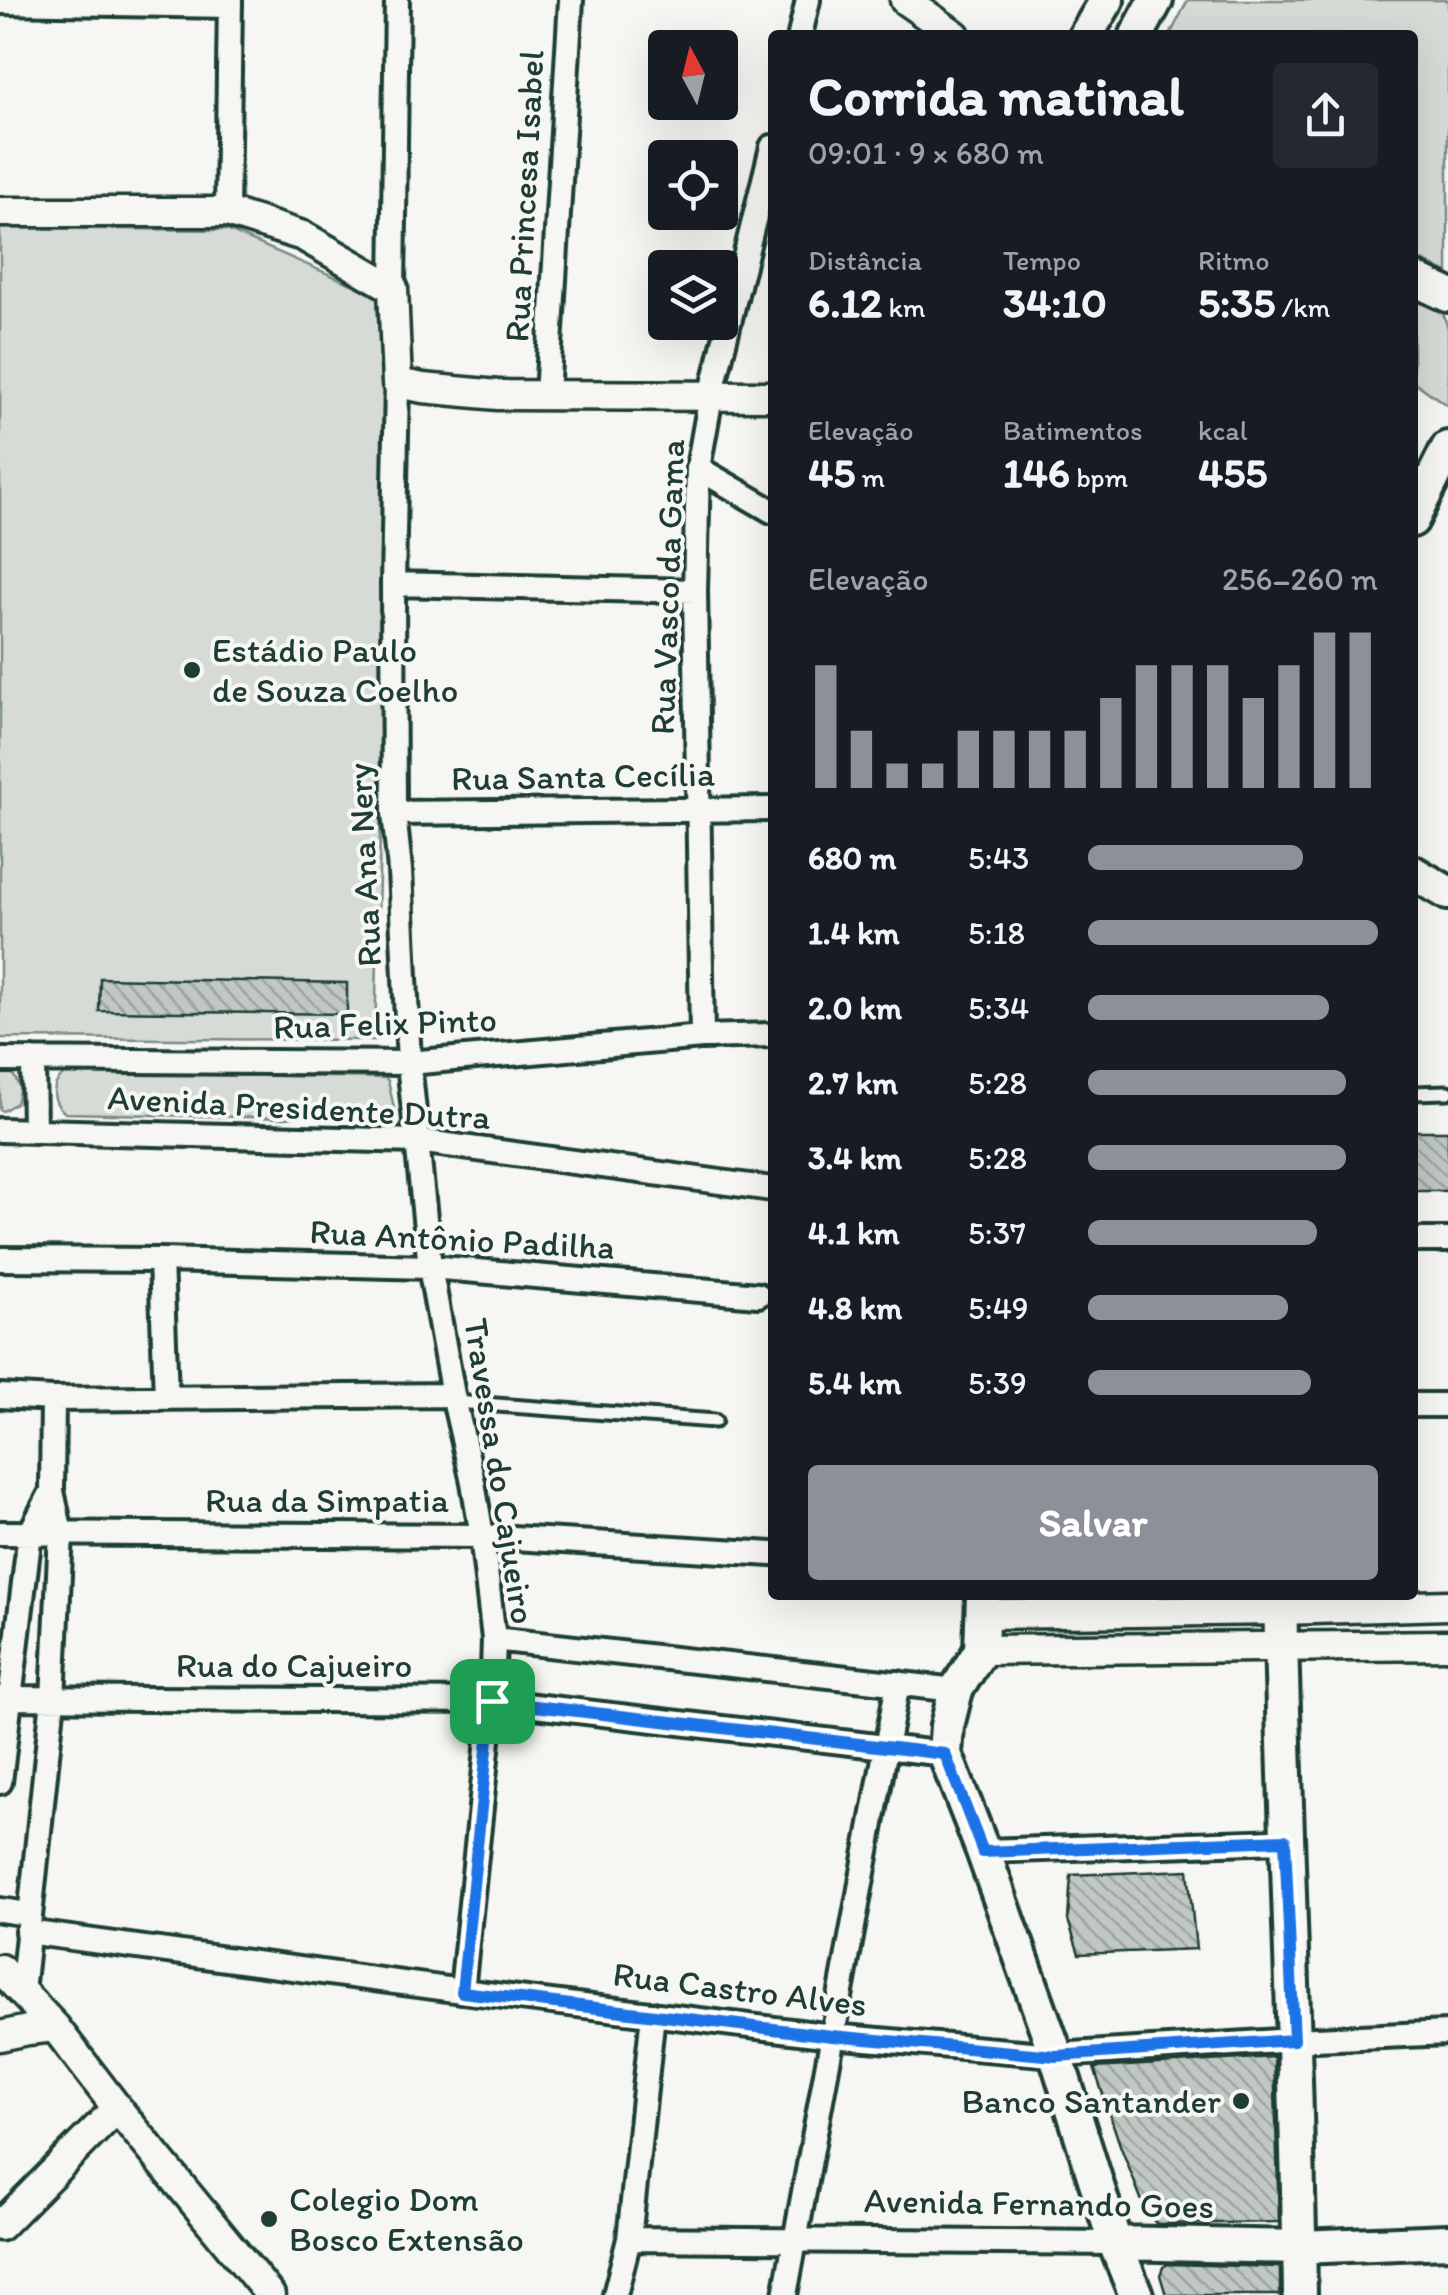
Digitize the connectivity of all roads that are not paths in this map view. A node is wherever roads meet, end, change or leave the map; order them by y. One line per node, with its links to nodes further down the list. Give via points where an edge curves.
1 (397, 0): 17 (street)
2 (570, 0): 20 (street, Rua Princesa Isabel)
3 (808, 0): 9 (street)
4 (906, 0): 10 (street)
5 (1107, 0): 11 (main road)
6 (1156, 0): 12 (main road)
7 (0, 2): 8 (street)
8 (230, 3): 15 (street)
9 (801, 30)
10 (947, 30)
11 (1089, 30)
12 (1140, 30)
13 (768, 164): 21 (street, Rua Vasco da Gama)
14 (0, 212): 15 (street)
15 (227, 212): 17 (street, via 302,236)
16 (1418, 281): 18 (main road)
17 (393, 288): 19 (street)
18 (1448, 295)
19 (397, 383): 20 (street); 27 (street, Rua Ana Nery)
20 (548, 395): 21 (street)
21 (712, 396): 22 (street); 24 (street, Rua Vasco da Gama)
22 (768, 396)
23 (1448, 448): 25 (main road)
24 (698, 468): 26 (street); 28 (street, Rua Vasco da Gama)
25 (1418, 508)
26 (768, 509)
27 (393, 584): 28 (street); 31 (street, Rua Ana Nery)
28 (695, 591): 29 (street, Rua Vasco da Gama)
29 (698, 810): 30 (street, Rua Santa Cecília); 31 (street, Rua Santa Cecília); 35 (street, Rua Vasco da Gama)
30 (768, 810)
31 (394, 814): 38 (street, Rua Ana Nery)
32 (1418, 876): 33 (main road)
33 (1448, 894)
34 (768, 1036): 35 (street, Rua Felix Pinto)
35 (702, 1037): 38 (street, Rua Felix Pinto)
36 (0, 1060): 37 (street, Rua Felix Pinto)
37 (33, 1060): 38 (street, Rua Felix Pinto); 42 (street)
38 (409, 1062): 43 (street, Rua Ana Nery)
39 (1418, 1092): 40 (lane)
40 (1448, 1092)
41 (0, 1130): 42 (street, Avenida Presidente Dutra)
42 (34, 1131): 43 (street, Avenida Presidente Dutra)
43 (418, 1141): 44 (street, Avenida Presidente Dutra); 49 (street, Travessa do Cajueiro)
44 (768, 1187)
45 (1418, 1240): 46 (street)
46 (1448, 1240)
47 (0, 1259): 48 (street, Rua Antônio Padilha)
48 (161, 1260): 49 (street, Rua Antônio Padilha); 52 (street)
49 (430, 1267): 50 (street, Rua Antônio Padilha); 53 (street, Travessa do Cajueiro)
50 (758, 1295)
51 (0, 1396): 54 (street)
52 (166, 1397): 53 (street); 54 (street)
53 (454, 1398): 57 (lane); 62 (street, Travessa do Cajueiro)
54 (52, 1399): 58 (street)
55 (1418, 1405): 56 (street)
56 (1448, 1405)
57 (715, 1421)
58 (52, 1491): 60 (street); 61 (street)
59 (0, 1533): 60 (street, Rua da Simpatia)
60 (30, 1533): 61 (street, Rua da Simpatia); 73 (street)
61 (61, 1533): 62 (street, Rua da Simpatia); 74 (street)
62 (482, 1536): 63 (street, Rua da Simpatia); 67 (street, Travessa do Cajueiro)
63 (768, 1554)
64 (1280, 1602): 65 (street); 66 (street); 69 (main road)
65 (983, 1604): 70 (main road)
66 (1448, 1605)
67 (494, 1639): 71 (street); 75 (street, Travessa do Cajueiro)
68 (1448, 1645): 69 (street)
69 (1282, 1646): 70 (street); 79 (main road)
70 (981, 1650): 72 (main road)
71 (898, 1683): 72 (street); 77 (street)
72 (956, 1690): 76 (main road)
73 (6, 1698): 74 (street, Rua do Cajueiro); 78 (street)
74 (53, 1699): 75 (street, Rua do Cajueiro); 82 (street)
75 (492, 1701): 77 (street, Rua do Cajueiro); 85 (street, Travessa do Cajueiro)
76 (946, 1740): 77 (street, Rua do Cajueiro); 80 (main road)
77 (886, 1746): 90 (street)
78 (0, 1782)
79 (1285, 1840): 80 (street); 91 (main road)
80 (983, 1852): 92 (main road)
81 (0, 1910): 82 (street, Rua Castro Alves)
82 (28, 1923): 84 (street); 85 (street, Rua Castro Alves)
83 (0, 1969): 84 (street)
84 (22, 1992): 87 (street)
85 (462, 1992): 86 (street, Rua Castro Alves)
86 (654, 2014): 90 (street, Rua Castro Alves); 95 (street)
87 (54, 2027): 89 (street); 93 (street)
88 (1448, 2033): 91 (street, Rua Castro Alves)
89 (0, 2036)
90 (832, 2036): 92 (street, Rua Castro Alves); 96 (street)
91 (1294, 2040): 92 (street, Rua Castro Alves); 99 (main road)
92 (1056, 2056): 98 (main road)
93 (118, 2108): 94 (street); 100 (street)
94 (0, 2226)
95 (629, 2238): 96 (street, Avenida Fernando Goes); 101 (street)
96 (794, 2240): 98 (street, Avenida Fernando Goes); 102 (street)
97 (1448, 2241): 99 (main road, Avenida Fernando Goes)
98 (1115, 2243): 99 (main road, Avenida Fernando Goes); 103 (main road)
99 (1300, 2247): 104 (main road)
100 (270, 2295)
101 (615, 2295)
102 (785, 2295)
103 (1136, 2295)
104 (1300, 2295)

